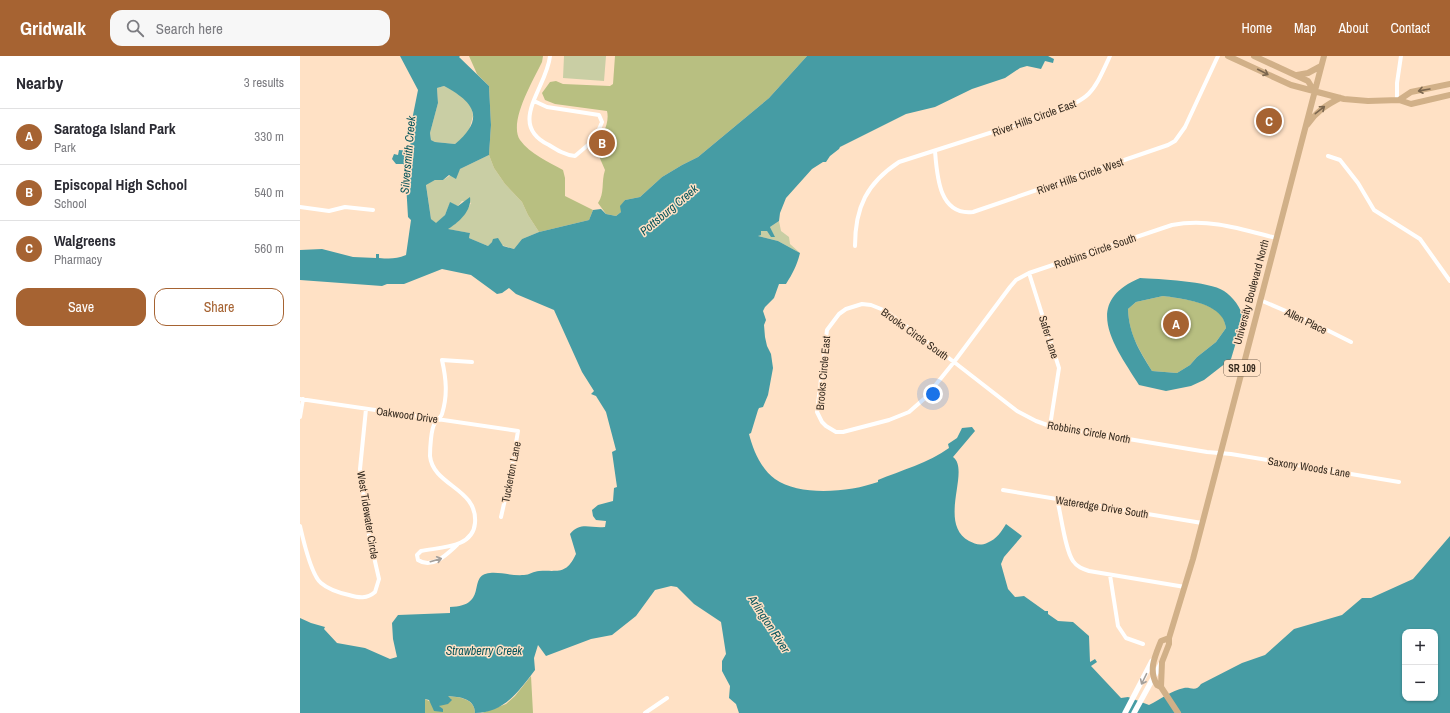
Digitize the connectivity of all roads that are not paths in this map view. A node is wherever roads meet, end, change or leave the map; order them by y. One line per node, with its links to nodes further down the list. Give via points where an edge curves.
1 (550, 56): 15 (street, via 548,72)
2 (1110, 56): 17 (street, River Hills Circle East, via 1097,85 1076,104)
3 (1218, 56): 17 (street, River Hills Circle West, via 1185,127 1175,141 1159,150 973,212 961,212 952,208 944,198 938,180)
4 (1228, 56): 11 (main road, one-way to 11, via 1292,85)
5 (1254, 56): 9 (main road)
6 (1324, 56): 8 (main road, SR 109)
7 (1401, 56): 14 (street, via 1397,83)
8 (1321, 66): 9 (main road, via 1308,73); 11 (main road, SR 109)
9 (1296, 75): 11 (main road, via 1308,81)
10 (1450, 84): 14 (main road, one-way to 14, via 1411,92)
11 (1314, 91): 13 (main road); 16 (main road, University Boulevard North / SR 109)
12 (1450, 95): 14 (main road, via 1411,104)
13 (1340, 98): 14 (main road, via 1356,101); 16 (main road, one-way to 13, via 1314,114)
14 (1398, 100)
15 (534, 101): 15 (street, via 528,118 530,128 539,140 575,156 595,139 602,122 600,115 547,107)
16 (1304, 128): 21 (main road, University Boulevard North / SR 109)
17 (935, 151): 22 (street, River Hills Circle East, via 899,162 870,187 856,224)
18 (1328, 156): 24 (street, via 1340,160 1374,210 1420,239)
19 (300, 207): 20 (street, via 329,211 345,207)
20 (373, 210)
21 (1276, 238): 23 (street, Robbins Circle South, via 1223,224 1185,222); 25 (main road, University Boulevard North / SR 109)
22 (855, 246)
23 (1029, 273): 29 (street, Robbins Circle South, via 1016,280 1010,287); 34 (street, Safer Lane, via 1059,368)
24 (1450, 281)
25 (1260, 300): 27 (street, Allen Place); 36 (main road, University Boulevard North / SR 109)
26 (853, 306): 29 (street, Brooks Circle South, via 871,305 886,311); 29 (street, Brooks Circle East, via 831,322 825,338 818,412 822,422 836,432 850,431 909,412 925,398)
27 (1351, 342)
28 (472, 362): 33 (street, via 442,360 447,387 442,415)
29 (954, 362): 34 (street, Robbins Circle North, via 1017,411)
30 (301, 399): 31 (street, Oakwood Drive); 32 (street)
31 (366, 409): 33 (street, Oakwood Drive); 42 (street, West Tidewater Circle, via 360,469 369,535 379,579 378,586 371,595 359,598 347,595 326,586 316,578)
32 (300, 417)
33 (438, 419): 35 (street, Oakwood Drive); 43 (street, via 434,423 430,445 430,457 434,468 465,495 475,511 472,536 466,542)
34 (1050, 426): 36 (street, Robbins Circle North)
35 (515, 430): 40 (street, Tuckerton Lane, via 518,433)
36 (1220, 454): 37 (street, Saxony Woods Lane); 41 (main road, University Boulevard North / SR 109)
37 (1399, 482)
38 (1003, 490): 39 (street, Wateredge Drive South)
39 (1057, 499): 41 (street, Wateredge Drive South); 44 (street, via 1069,553 1074,563 1084,570)
40 (502, 517)
41 (1202, 523): 45 (main road, University Boulevard North / SR 109)
42 (300, 526)
43 (458, 544): 43 (street, one-way to 43, via 422,551 417,555 418,560 428,563 441,559)
44 (1110, 574): 45 (street); 47 (street, via 1118,626 1126,638)
45 (1185, 587): 46 (main road, University Boulevard North / SR 109)
46 (1169, 638): 48 (main road, University Boulevard North / SR 109, via 1161,641); 49 (main road, University Boulevard North / SR 109)
47 (1143, 644)
48 (1152, 661): 50 (main road, University Boulevard North); 55 (main road, SR 109, one-way to 55)
49 (1162, 662): 50 (main road, SR 109); 51 (main road, University Boulevard North)
50 (1153, 679): 51 (main road); 56 (main road, SR 109)
51 (1161, 688): 57 (main road)
52 (668, 698): 53 (street)
53 (651, 711): 54 (street)
54 (645, 713)
55 (1125, 713)
56 (1134, 713)
57 (1178, 713)

